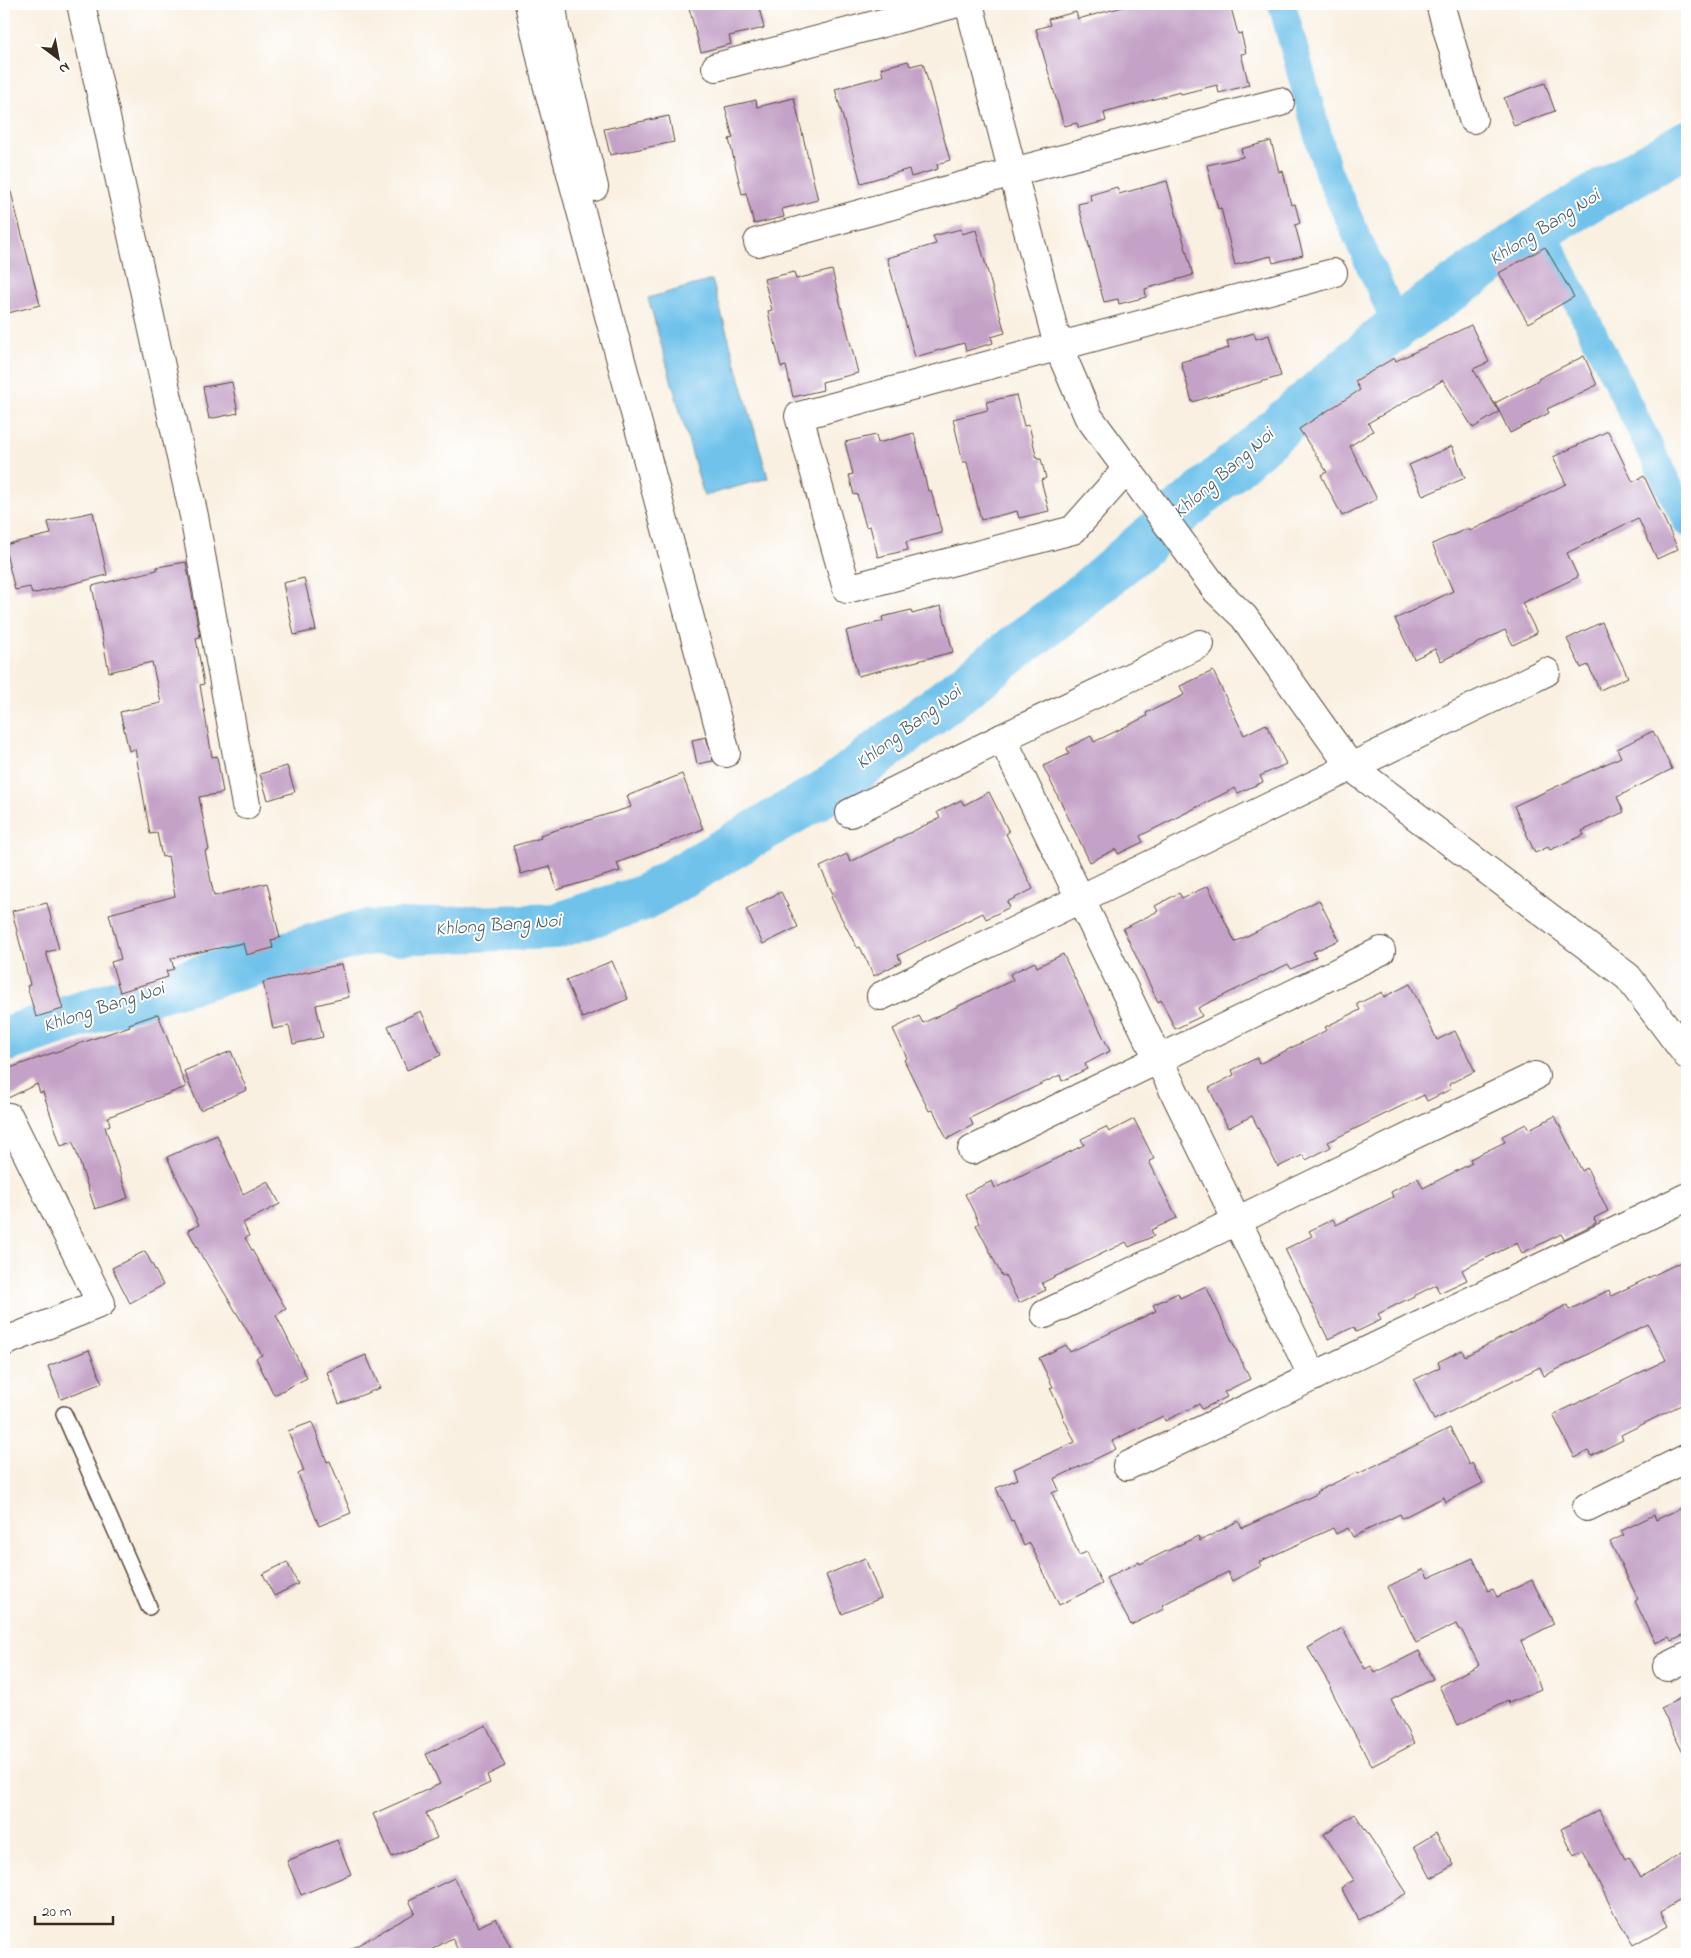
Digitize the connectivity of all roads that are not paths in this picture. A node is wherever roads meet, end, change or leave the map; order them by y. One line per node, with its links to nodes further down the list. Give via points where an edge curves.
1 (81, 4): 21 (street, via 194,516)
2 (529, 4): 19 (street, via 547,84)
3 (552, 4): 11 (street, via 555,29)
4 (954, 4): 7 (street)
5 (969, 4): 10 (street)
6 (1440, 4): 9 (street)
7 (716, 67)
8 (1280, 102): 10 (street)
9 (1473, 119)
10 (1013, 172): 12 (street); 14 (street)
11 (594, 187)
12 (758, 242)
13 (1333, 273): 14 (street)
14 (1058, 346): 15 (street, via 1088,416); 15 (street, via 799,416 847,589 1073,530)
15 (1127, 470): 20 (street, via 1217,591 1244,617)
16 (1200, 644): 18 (street)
17 (1546, 672): 20 (street)
18 (1002, 738): 22 (street); 23 (street)
19 (726, 753)
20 (1350, 766): 23 (street); 26 (street, via 1628,977)
21 (246, 805)
22 (850, 813)
23 (1081, 899): 25 (street); 27 (street)
24 (1381, 951): 27 (street)
25 (881, 996)
26 (1687, 1055)
27 (1158, 1060): 30 (street); 32 (street)
28 (1535, 1076): 32 (street)
29 (9, 1116): 34 (street, via 101,1303)
30 (972, 1150)
31 (1687, 1197): 35 (street)
32 (1237, 1220): 33 (street); 35 (street)
33 (1045, 1314)
34 (4, 1342)
35 (1313, 1377): 38 (street)
36 (64, 1414): 40 (lane)
37 (1687, 1458): 39 (street)
38 (1127, 1466)
39 (1587, 1507)
40 (149, 1607)

